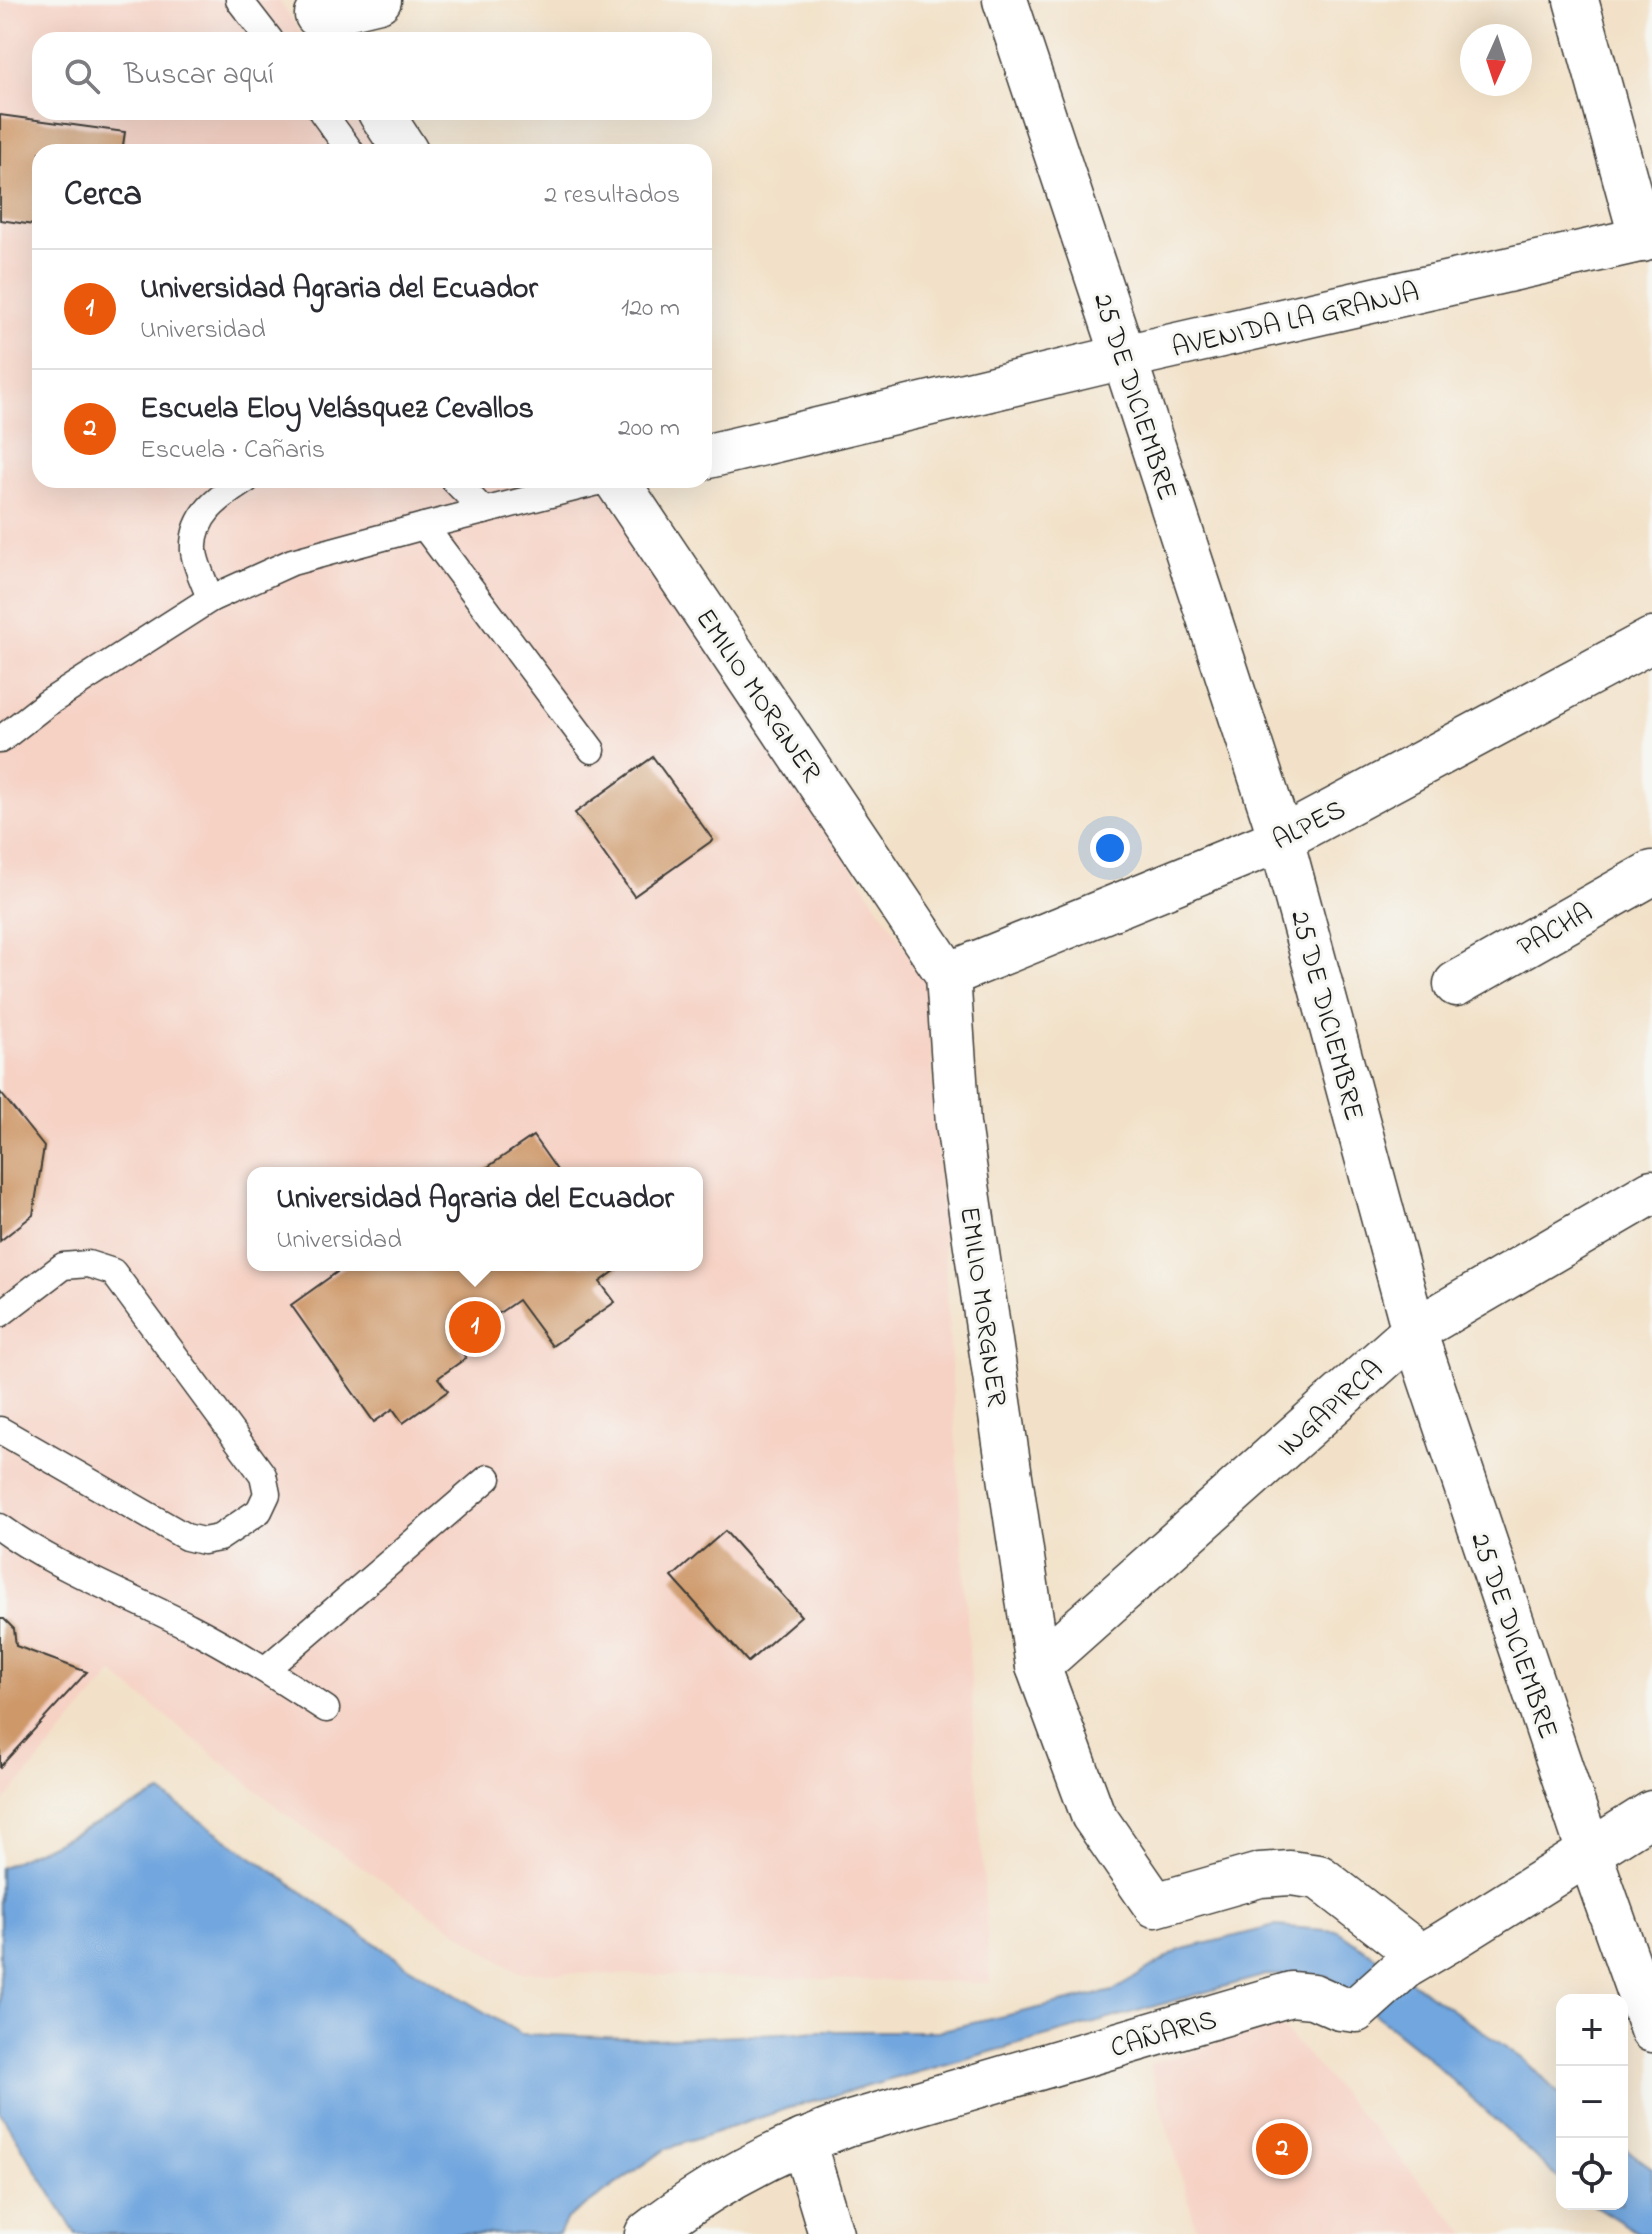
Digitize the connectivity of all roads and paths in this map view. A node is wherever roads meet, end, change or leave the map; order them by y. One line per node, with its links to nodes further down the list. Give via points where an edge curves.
1 (239, 0): 6 (lane)
2 (379, 0): 5 (street)
3 (1005, 0): 12 (street, 25 DE DICIEMBRE)
4 (1576, 0): 11 (street)
5 (319, 18)
6 (264, 32)
7 (328, 120): 9 (lane)
8 (385, 120): 10 (street)
9 (345, 144)
10 (401, 144)
11 (1647, 238): 12 (street, AVENIDA LA GRANJA)
12 (1124, 357): 13 (street, AVENIDA LA GRANJA); 24 (street, 25 DE DICIEMBRE)
13 (712, 455)
14 (233, 488): 20 (lane, via 199,521 194,552)
15 (462, 488): 18 (lane)
16 (575, 488): 18 (lane)
17 (621, 488): 26 (street, EMILIO MORGNER)
18 (484, 511): 19 (lane)
19 (424, 526): 20 (lane, via 292,562); 23 (lane)
20 (210, 599): 22 (lane, via 46,704)
21 (1652, 640): 24 (street, ALPES)
22 (0, 740)
23 (592, 750)
24 (1281, 839): 26 (street, ALPES); 30 (street, 25 DE DICIEMBRE)
25 (1652, 873): 27 (street, PACHA)
26 (948, 975): 34 (street, EMILIO MORGNER, via 958,1124)
27 (1456, 984)
28 (1652, 1192): 30 (street, INGAPIRCA)
29 (0, 1314): 31 (lane, via 63,1266 88,1264 113,1272 263,1475 267,1494 259,1511 219,1538 186,1537)
30 (1414, 1331): 34 (street, INGAPIRCA); 38 (street, 25 DE DICIEMBRE)
31 (0, 1430)
32 (488, 1478): 35 (lane)
33 (0, 1527): 35 (lane, via 25,1545)
34 (1038, 1666): 39 (street, EMILIO MORGNER, via 1093,1815 1155,1905 1260,1875 1319,1877)
35 (266, 1669): 36 (lane)
36 (326, 1709)
37 (1652, 1813): 38 (street, CAÑARIS)
38 (1589, 1852): 39 (street, CAÑARIS); 40 (street, 25 DE DICIEMBRE)
39 (1412, 1962): 41 (street, CAÑARIS, via 1356,2010 1291,1994)
40 (1652, 2030)
41 (803, 2141): 42 (street, CAÑARIS, via 692,2201); 43 (street)
42 (647, 2234)
43 (831, 2234)

